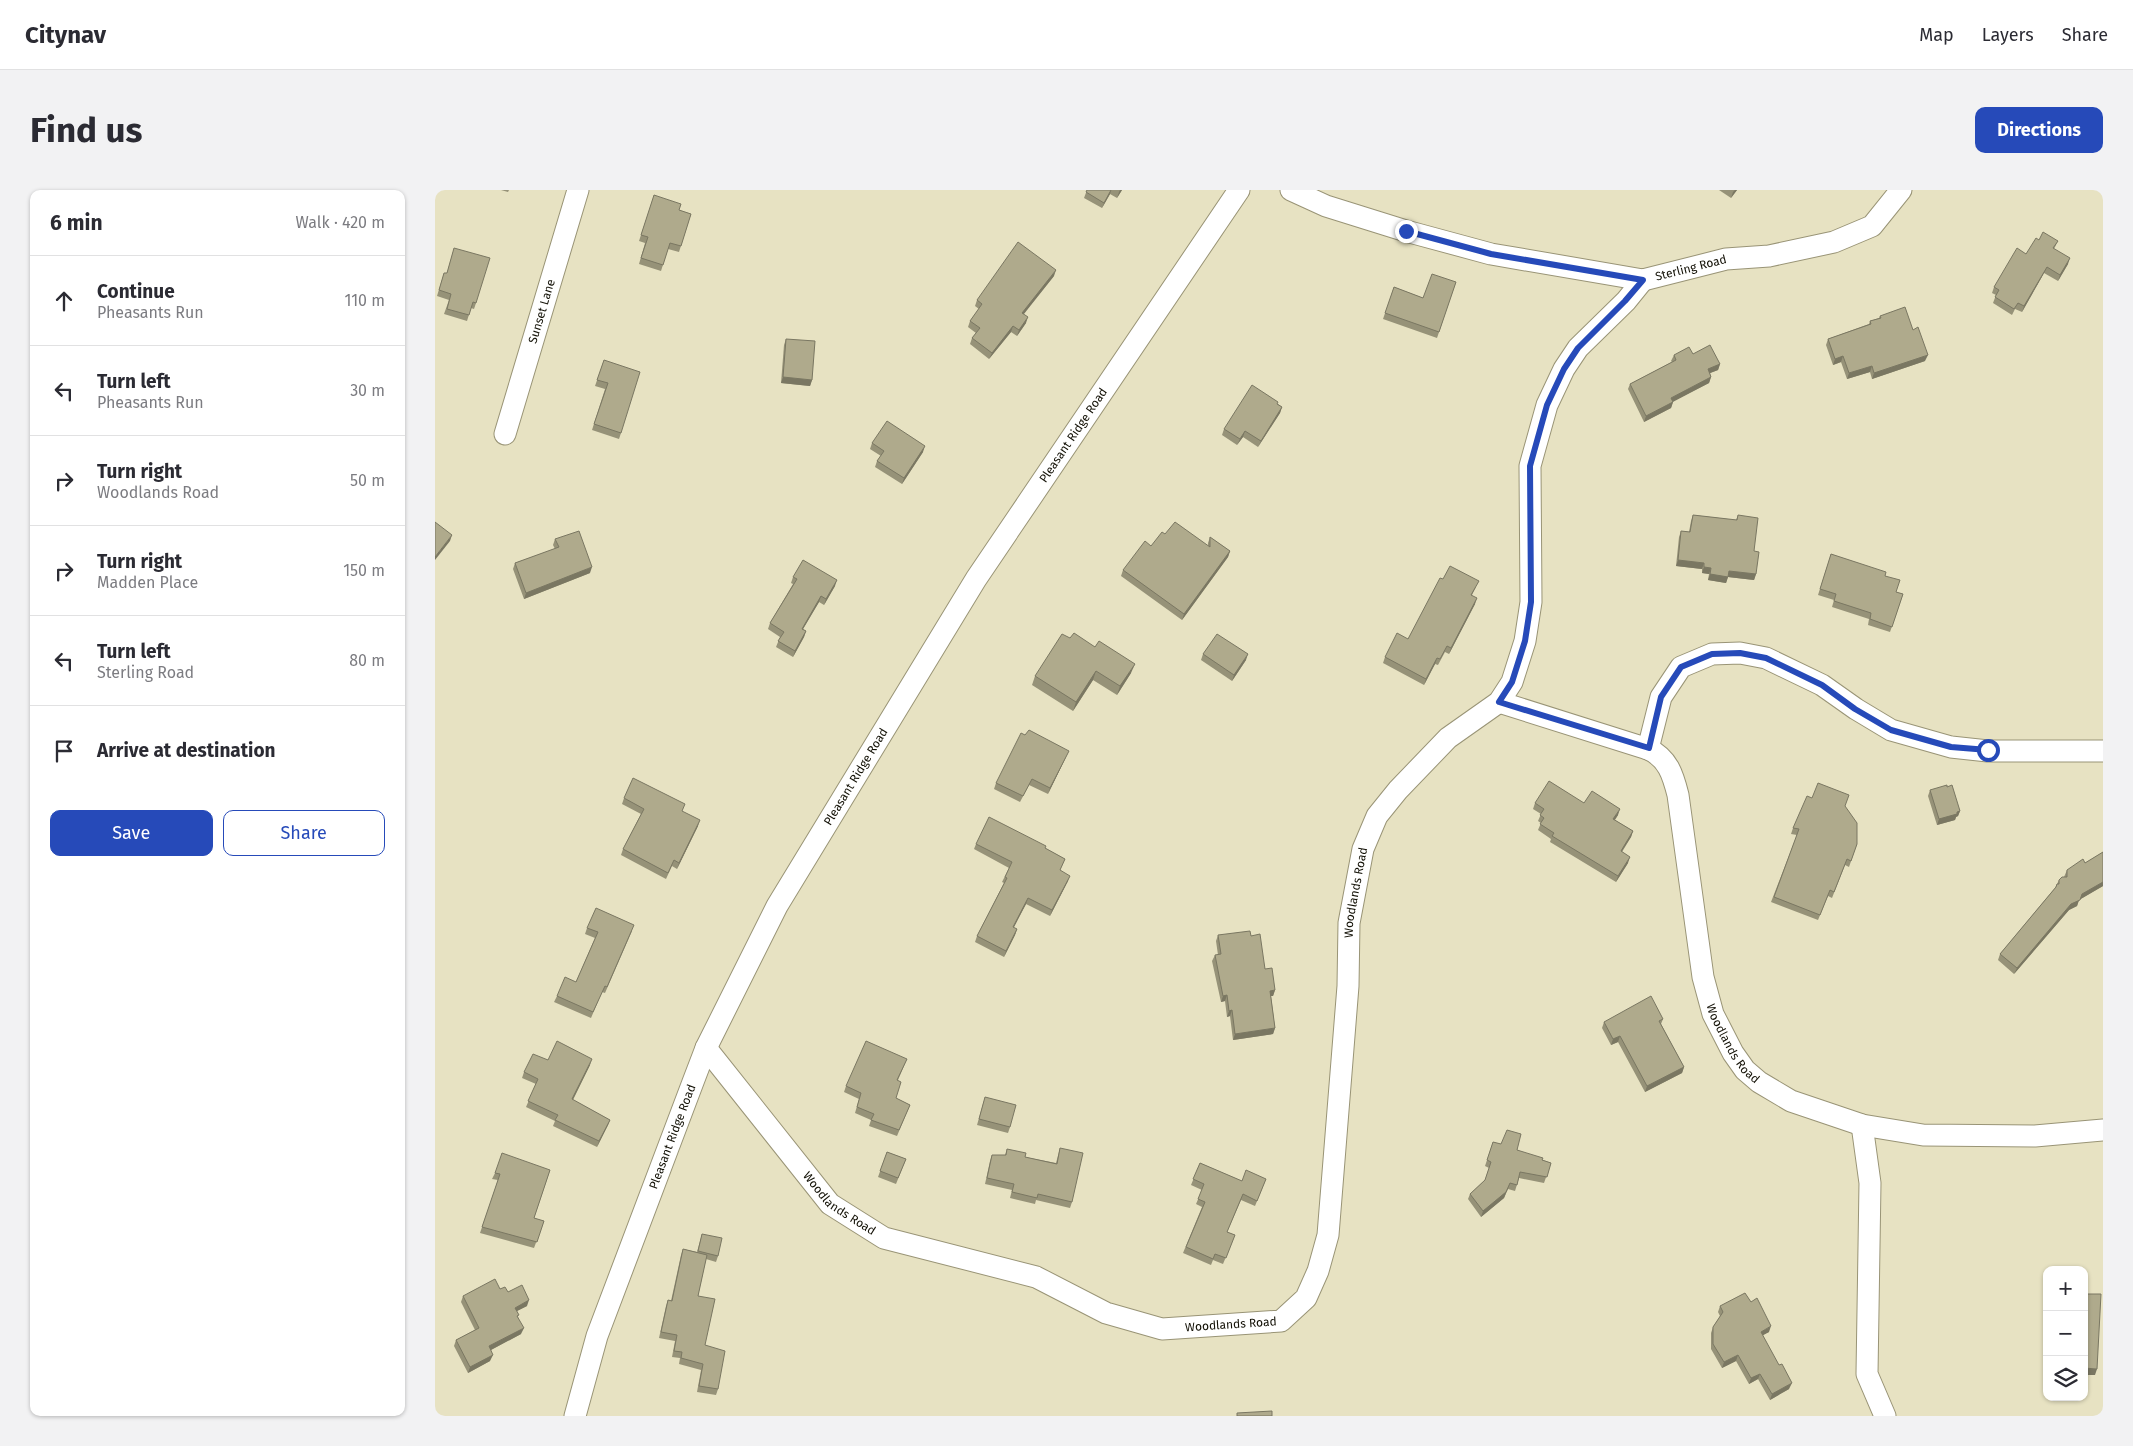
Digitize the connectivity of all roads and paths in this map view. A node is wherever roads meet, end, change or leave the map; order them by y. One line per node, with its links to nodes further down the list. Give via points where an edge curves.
1 (579, 190): 6 (street, Sunset Lane)
2 (1239, 190): 10 (street, Pleasant Ridge Road, via 976,579 777,906)
3 (1291, 190): 5 (street, Sterling Road, via 1326,206 1491,254)
4 (1901, 190): 5 (street, Sterling Road, via 1872,226 1834,242 1769,256 1726,259)
5 (1643, 280): 7 (street, via 1578,348 1547,405 1530,466 1531,602 1525,641 1512,682)
6 (505, 434)
7 (1499, 702): 8 (street, Woodlands Road); 10 (street, Woodlands Road, via 1448,738 1398,790 1377,816 1363,850 1349,924 1348,986 1328,1235 1306,1298 1281,1321 1163,1329 1106,1313 1036,1278 884,1238 830,1204)
8 (1649, 748): 9 (street, via 1661,697 1681,667 1712,654 1740,653 1766,658 1822,685 1891,730 1951,747); 11 (street, Woodlands Road, via 1658,753 1671,770 1678,795 1703,977 1713,1014 1733,1053 1759,1082 1791,1101)
9 (2103, 750)
10 (706, 1048): 13 (street, Pleasant Ridge Road, via 597,1336)
11 (1862, 1125): 12 (street, Woodlands Road, via 1923,1135 2035,1136); 14 (street, via 1870,1183 1867,1374)
12 (2103, 1130)
13 (575, 1416)
14 (1885, 1416)

